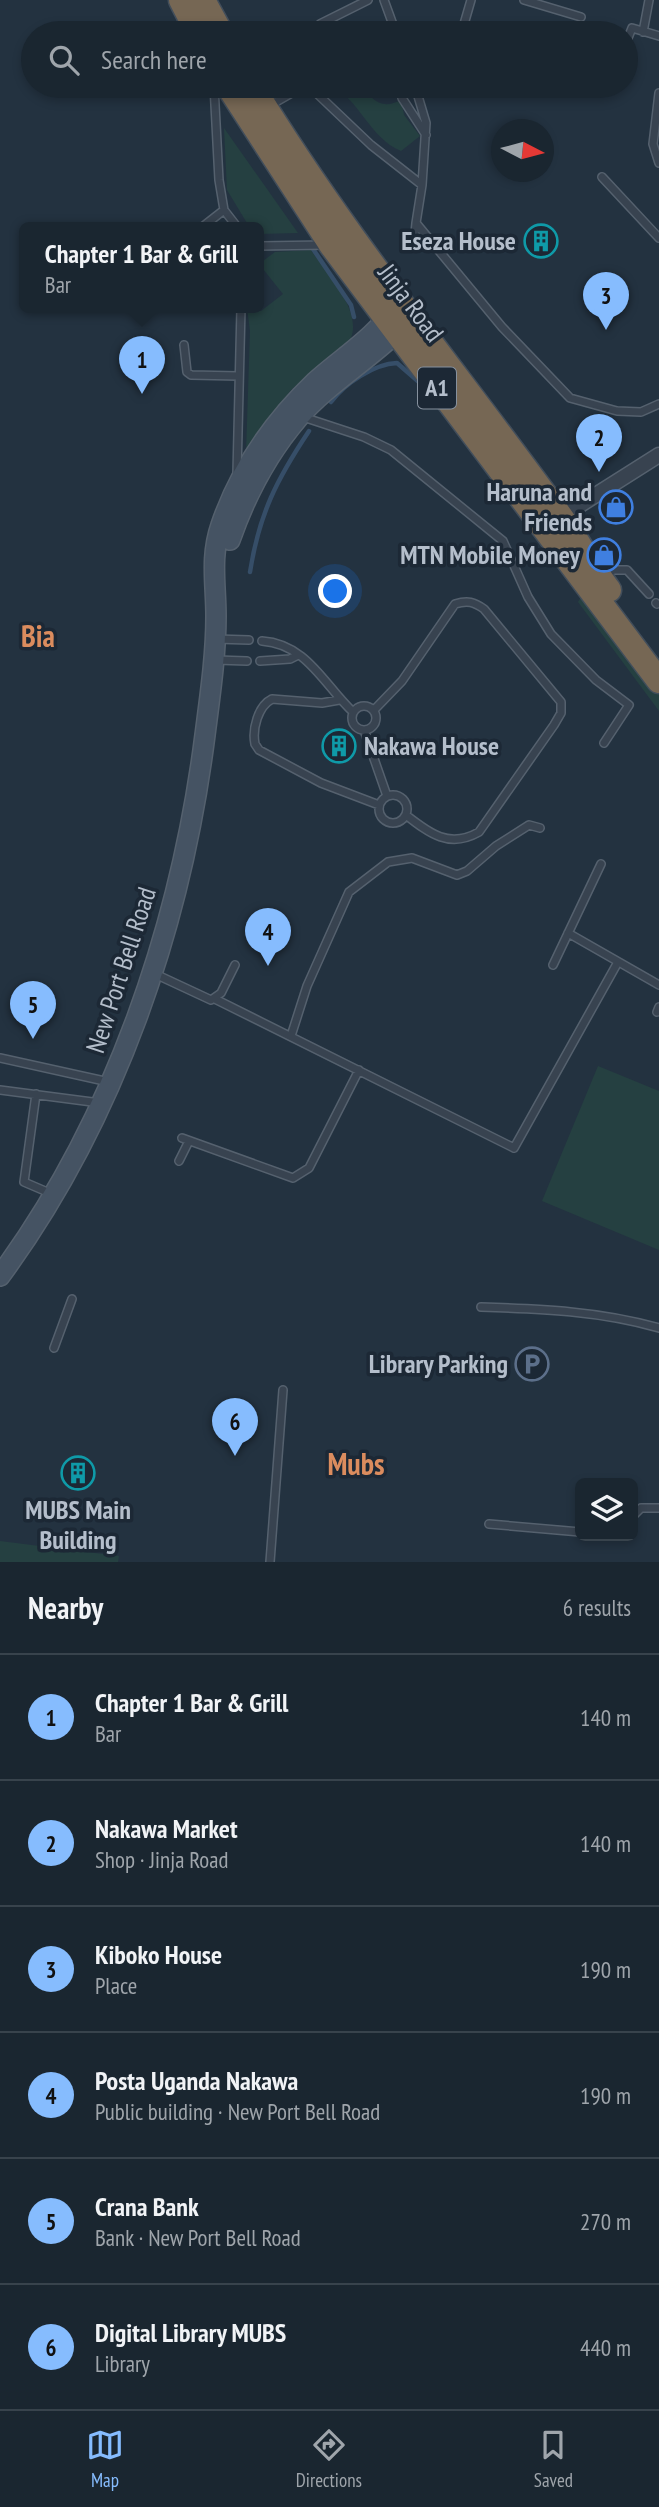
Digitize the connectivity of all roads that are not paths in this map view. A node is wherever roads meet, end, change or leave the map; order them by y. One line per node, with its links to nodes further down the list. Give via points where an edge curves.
1 (181, 0): 9 (highway)
2 (203, 0): 10 (highway)
3 (368, 0): 11 (lane)
4 (384, 0): 12 (lane)
5 (471, 0): 13 (lane)
6 (524, 0): 8 (lane)
7 (649, 0): 15 (lane)
8 (581, 17)
9 (192, 21)
10 (214, 21)
11 (326, 21)
12 (392, 21)
13 (465, 21)
14 (638, 30): 15 (lane)
15 (643, 32): 16 (lane)
16 (659, 36)
17 (659, 93): 26 (lane)
18 (215, 98): 31 (lane)
19 (236, 98): 37 (highway, Jinja Road / A1)
20 (260, 98): 25 (highway, Jinja Road / A1)
21 (284, 98): 25 (lane)
22 (319, 98): 30 (lane)
23 (402, 98): 27 (lane)
24 (419, 98): 27 (lane)
25 (266, 108): 39 (highway, Jinja Road / A1)
26 (656, 132): 28 (lane)
27 (426, 135): 30 (lane)
28 (659, 163)
29 (602, 177): 35 (lane)
30 (422, 186): 34 (lane)
31 (225, 210): 32 (lane); 33 (lane)
32 (209, 222)
33 (234, 222)
34 (416, 223): 36 (lane); 45 (lane, via 502,327 570,398 617,411 641,412)
35 (659, 238)
36 (414, 244)
37 (331, 245): 38 (lane); 41 (highway, Jinja Road / A1)
38 (264, 246)
39 (396, 298): 41 (main road); 42 (highway, Jinja Road / A1)
40 (241, 313): 44 (lane)
41 (388, 331): 42 (main road); 46 (main road, New Port Bell Road); 48 (main road, New Port Bell Road, via 343,357 288,410 256,452); 61 (highway, Jinja Road / A1)
42 (424, 334): 49 (highway, Jinja Road / A1)
43 (184, 345): 44 (lane, via 191,375)
44 (238, 376): 48 (lane)
45 (659, 404)
46 (300, 416): 52 (main road, New Port Bell Road, via 244,503 228,544); 66 (lane, via 391,450 503,541 551,634 596,680 628,703 626,715)
47 (658, 457): 49 (street)
48 (237, 488): 52 (main road, New Port Bell Road, via 215,550)
49 (561, 517): 50 (highway, Jinja Road / A1)
50 (600, 578): 51 (lane, via 614,570 627,570); 57 (highway, Jinja Road / A1)
51 (649, 594)
52 (216, 612): 53 (main road, New Port Bell Road)
53 (215, 639): 54 (lane); 58 (main road, New Port Bell Road)
54 (248, 640)
55 (262, 641): 56 (lane, via 278,643)
56 (298, 655): 60 (lane); 62 (lane, via 315,667)
57 (659, 658)
58 (212, 660): 59 (lane); 76 (main road, New Port Bell Road, via 192,812)
59 (247, 661)
60 (260, 661)
61 (659, 681)
62 (339, 700): 64 (lane); 68 (lane, via 322,703 280,698 265,702 254,731 255,744 321,783)
63 (374, 710): 64 (lane, via 365,705); 65 (lane, via 375,723); 69 (lane, via 402,681 455,604 463,602 484,609 562,707 479,832 463,839 443,839)
64 (353, 712): 65 (lane, via 355,726)
65 (364, 730): 67 (lane)
66 (604, 743)
67 (387, 796): 68 (lane); 69 (lane, via 404,799)
68 (379, 805): 69 (lane, via 388,822 398,822)
69 (406, 815)
70 (540, 828): 79 (lane, via 529,825 457,875 412,859 388,862 374,871 349,892)
71 (601, 864): 72 (lane)
72 (568, 933): 73 (lane); 75 (lane)
73 (618, 962): 77 (lane); 81 (lane, via 514,1149)
74 (235, 965): 78 (lane)
75 (553, 965)
76 (153, 973): 78 (lane, via 207,1000); 82 (main road, New Port Bell Road)
77 (659, 985)
78 (215, 999): 79 (lane)
79 (290, 1036): 81 (lane)
80 (0, 1058): 82 (lane)
81 (359, 1070): 86 (lane, via 309,1168 301,1175 293,1178 185,1139)
82 (110, 1083): 85 (main road, New Port Bell Road)
83 (0, 1090): 84 (lane)
84 (36, 1094): 85 (lane); 87 (lane, via 24,1182)
85 (101, 1103): 87 (main road, New Port Bell Road)
86 (179, 1161)
87 (52, 1194): 88 (main road, New Port Bell Road)
88 (0, 1276)
89 (72, 1299): 92 (lane)
90 (481, 1307): 91 (lane, via 557,1309)
91 (659, 1328)
92 (54, 1348)
93 (283, 1390): 98 (lane)
94 (659, 1508): 95 (lane)
95 (638, 1512)
96 (489, 1524): 97 (lane)
97 (575, 1532)
98 (270, 1562)

